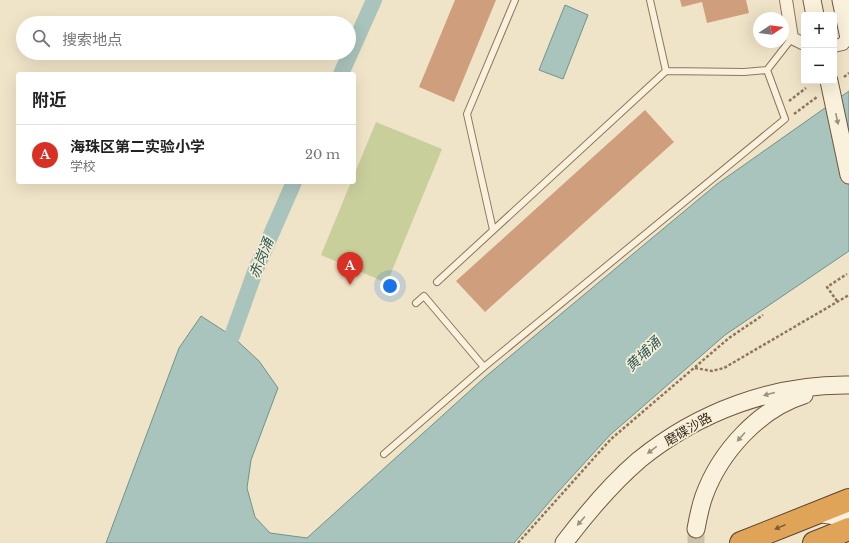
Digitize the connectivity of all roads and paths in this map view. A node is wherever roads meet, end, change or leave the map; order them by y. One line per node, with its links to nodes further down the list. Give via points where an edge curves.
1 (515, 0): 18 (lane, via 467,114)
2 (650, 0): 13 (lane)
3 (786, 0): 8 (street)
4 (812, 0): 6 (street)
5 (841, 0): 9 (street)
6 (814, 12)
7 (849, 33): 11 (street, via 843,44)
8 (792, 38): 10 (street); 12 (lane)
9 (849, 38)
10 (801, 42)
11 (837, 45)
12 (767, 70): 13 (lane); 25 (lane, via 785,119)
13 (666, 71): 18 (lane)
14 (830, 84): 17 (street, one-way to 17)
15 (806, 88): 16 (path, via 789,101)
16 (794, 114)
17 (849, 175)
18 (493, 230): 20 (lane)
19 (847, 274): 22 (path, via 827,286)
20 (437, 282)
21 (849, 295): 22 (path)
22 (837, 301): 26 (path, via 724,368 712,371)
23 (416, 304): 25 (lane, via 424,296)
24 (763, 315): 26 (path, via 729,338)
25 (484, 367): 28 (lane)
26 (695, 368): 32 (path, via 611,439)
27 (849, 385): 30 (street, one-way to 30, via 825,389 783,403 749,429 727,454 709,484); 33 (street, 磨碟沙路, one-way to 33, via 813,386 772,393 733,406 694,424 634,465 612,486)
28 (384, 454)
29 (848, 505): 34 (highway, one-way to 34, via 816,513)
30 (696, 529)
31 (849, 529): 35 (highway)
32 (518, 543)
33 (564, 543)
34 (741, 543)
35 (814, 543)

